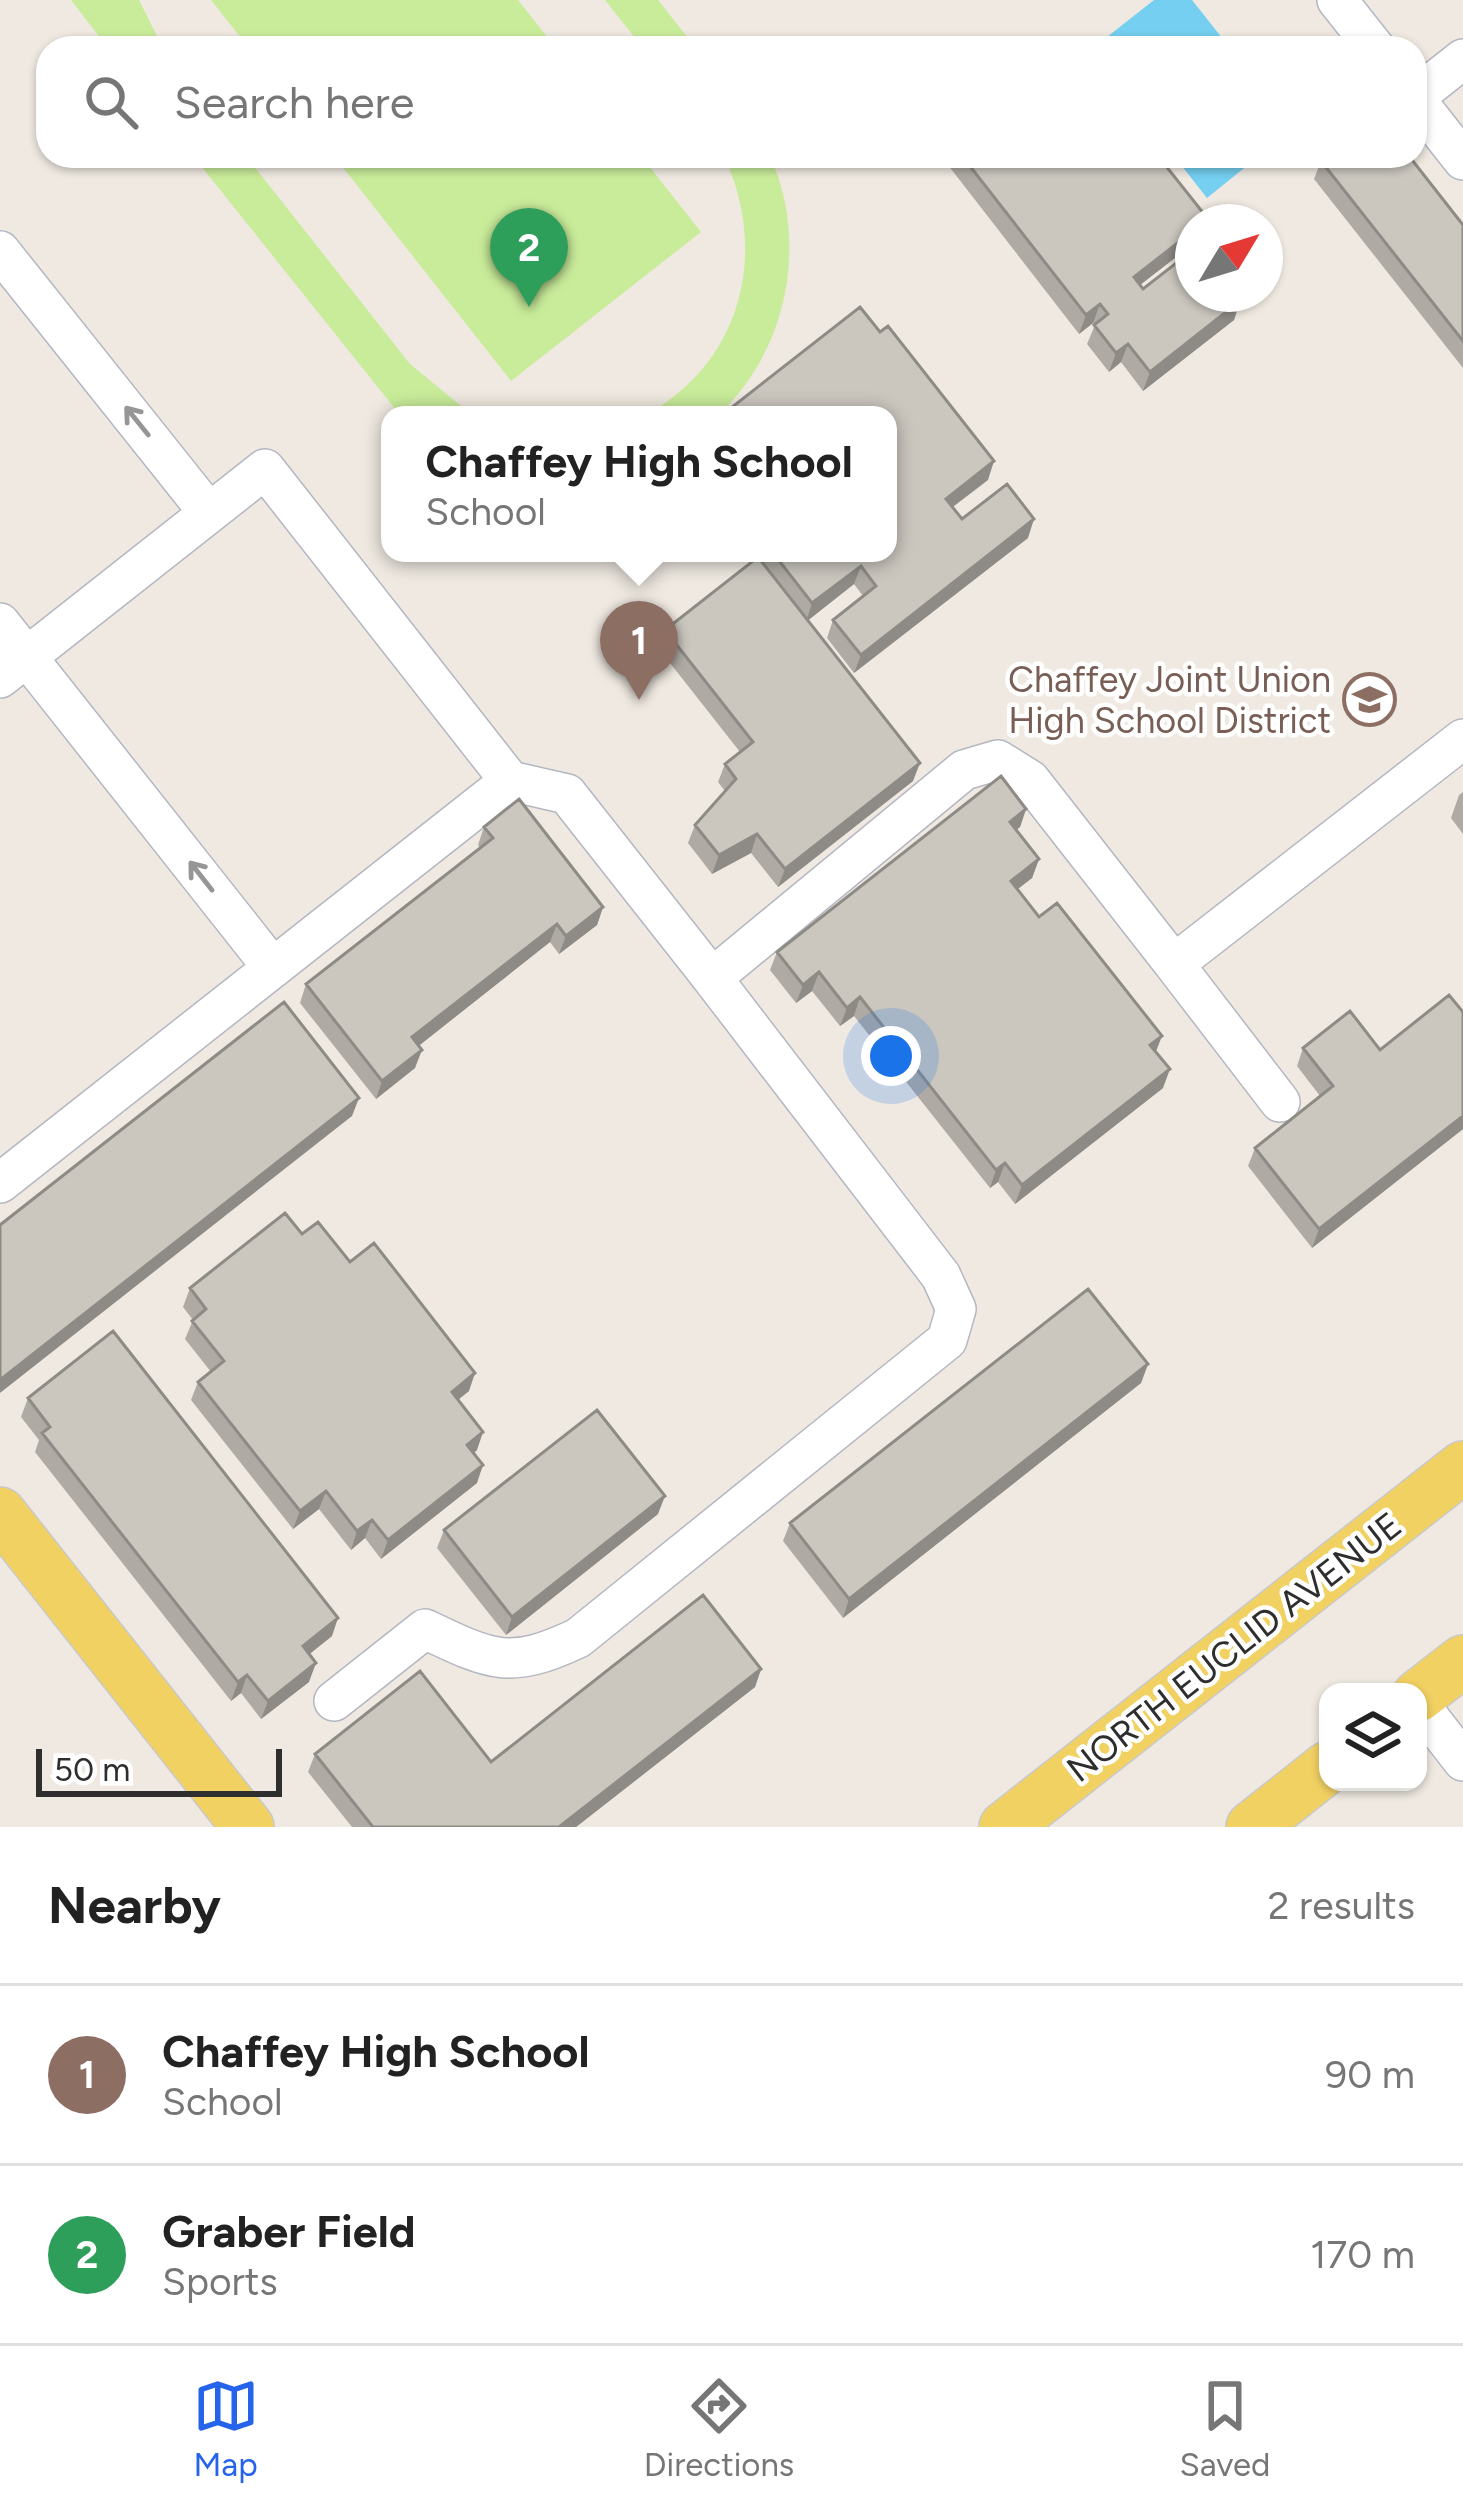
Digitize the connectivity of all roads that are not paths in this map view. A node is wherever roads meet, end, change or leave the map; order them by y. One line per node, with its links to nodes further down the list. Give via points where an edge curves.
1 (1337, 0): 2 (street)
2 (1366, 36)
3 (1463, 59): 4 (street)
4 (1427, 88)
5 (1427, 112): 6 (street)
6 (1460, 149)
7 (0, 251): 8 (street, one-way to 7)
8 (208, 513): 10 (street); 12 (street, via 266,469)
9 (0, 623): 10 (street)
10 (14, 667): 14 (street, one-way to 10)
11 (1463, 740): 13 (street)
12 (510, 782): 14 (street); 15 (street, via 567,794)
13 (1174, 964): 15 (street, via 1030,780 998,760 964,770); 16 (street)
14 (273, 968): 17 (street)
15 (712, 978): 22 (street, via 941,1276 956,1309 947,1340 578,1638 531,1660 480,1655 425,1629)
16 (1280, 1102)
17 (0, 1183)
18 (1463, 1467): 27 (main road, NORTH EUCLID AVENUE)
19 (3, 1523): 26 (main road)
20 (1463, 1661): 21 (main road)
21 (1427, 1692)
22 (334, 1701)
23 (1427, 1712): 24 (street)
24 (1463, 1760)
25 (1319, 1774): 28 (main road)
26 (248, 1827)
27 (1006, 1827)
28 (1252, 1827)

